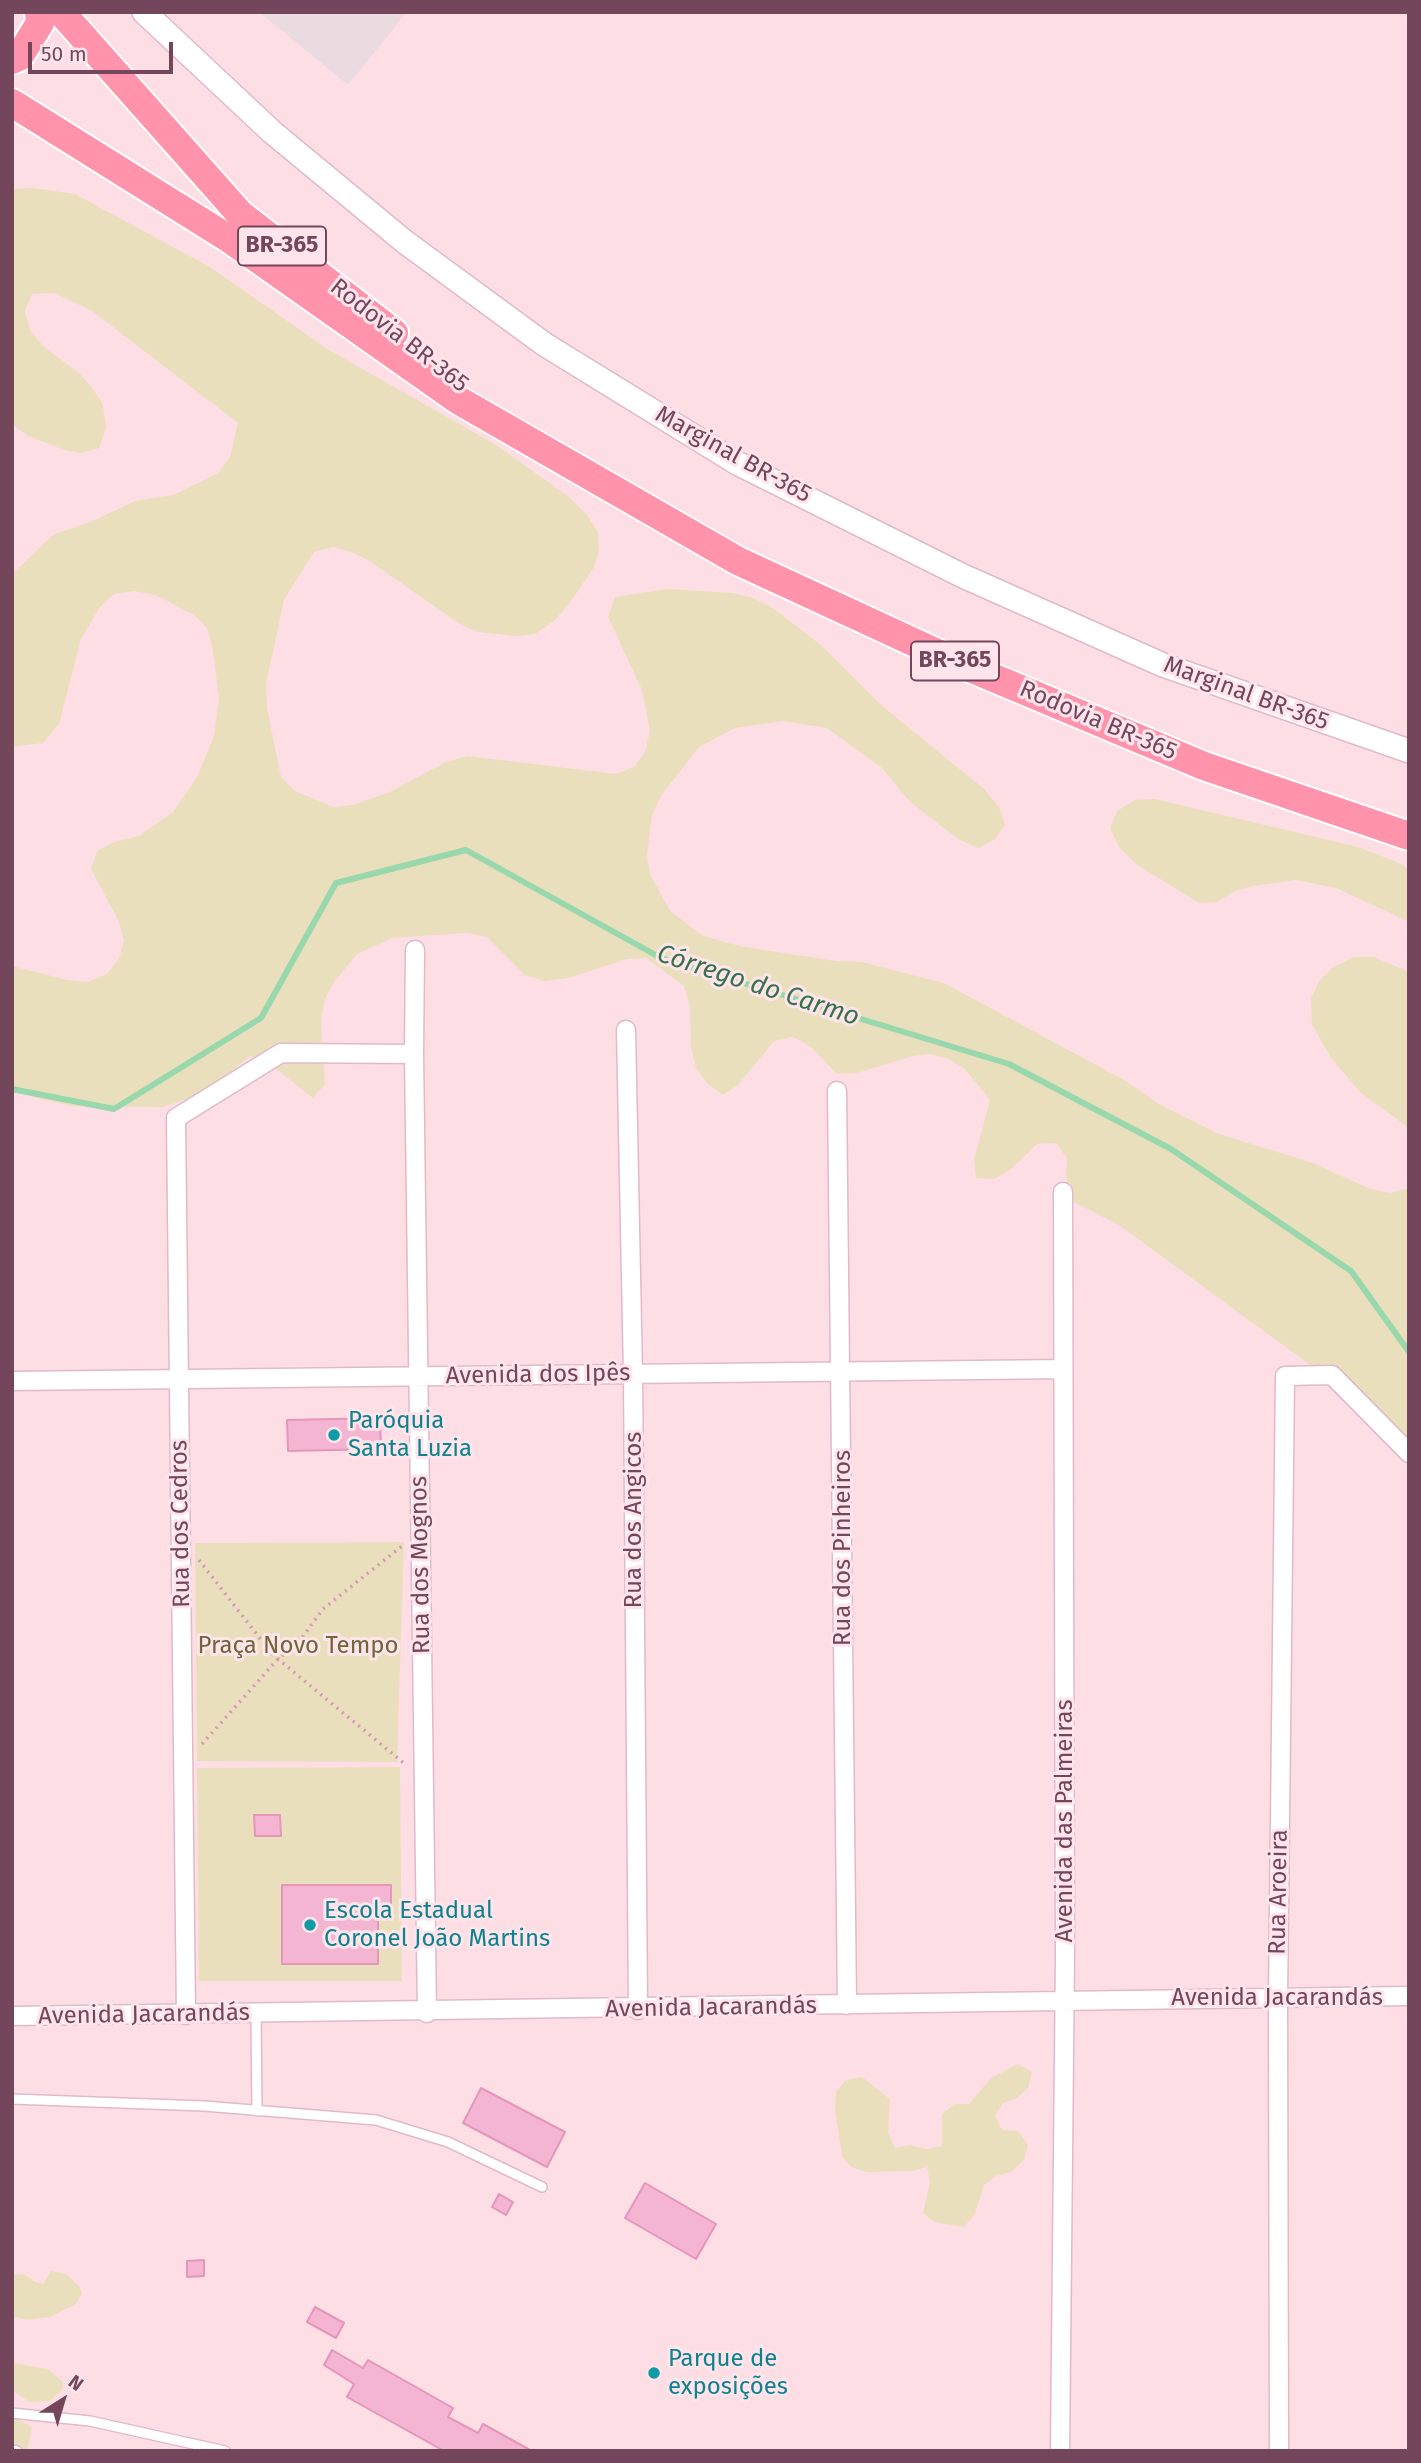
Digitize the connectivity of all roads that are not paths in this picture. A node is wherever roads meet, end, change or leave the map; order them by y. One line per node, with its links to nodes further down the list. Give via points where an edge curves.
1 (39, 12): 4 (main road, via 40,23 19,57)
2 (61, 12): 6 (main road, Rodovia BR-365 / BR-365, via 240,214)
3 (144, 12): 7 (street, Marginal BR-365, via 272,132 405,242 544,344 737,463 963,576 1163,664)
4 (12, 60)
5 (12, 103): 6 (main road, Rodovia BR-365 / BR-365, via 231,240 458,400)
6 (538, 444): 8 (main road, Rodovia BR-365 / BR-365, via 738,561 963,665 1204,766)
7 (1409, 751)
8 (1403, 836)
9 (415, 950): 11 (street, Rua dos Mognos)
10 (626, 1030): 16 (street, Rua dos Angicos)
11 (414, 1054): 17 (street, Rua dos Mognos); 18 (street, Rua dos Cedros, via 281,1053 176,1118)
12 (837, 1091): 15 (street, Rua dos Pinheiros)
13 (1063, 1192): 14 (street, Avenida das Palmeiras)
14 (1063, 1370): 15 (street, Avenida dos Ipês); 23 (street, Avenida das Palmeiras)
15 (842, 1372): 16 (street, Avenida dos Ipês); 24 (street, Rua dos Pinheiros)
16 (633, 1374): 17 (street, Avenida dos Ipês); 25 (street, Rua dos Angicos)
17 (418, 1377): 18 (street, Avenida dos Ipês); 26 (street, Rua dos Mognos)
18 (179, 1379): 19 (street, Avenida dos Ipês); 28 (street, Rua dos Cedros)
19 (12, 1381)
20 (1409, 1453): 22 (street, Rua Aroeira, via 1332,1375 1285,1376)
21 (1409, 1996): 22 (street, Avenida Jacarandás)
22 (1278, 1997): 23 (street, Avenida Jacarandás); 36 (street, Rua Aroeira)
23 (1065, 2000): 24 (street, Avenida Jacarandás); 35 (street, Avenida das Palmeiras)
24 (847, 2005): 25 (street, Avenida Jacarandás)
25 (638, 2010): 26 (street, Avenida Jacarandás)
26 (427, 2012): 27 (street, Avenida Jacarandás)
27 (256, 2014): 28 (street, Avenida Jacarandás); 31 (lane)
28 (186, 2015): 29 (street, Avenida Jacarandás)
29 (12, 2016)
30 (12, 2099): 31 (lane)
31 (257, 2111): 32 (lane, via 376,2120 448,2142)
32 (542, 2187)
33 (12, 2413): 34 (lane, via 90,2421)
34 (225, 2451)
35 (1060, 2451)
36 (1279, 2451)

